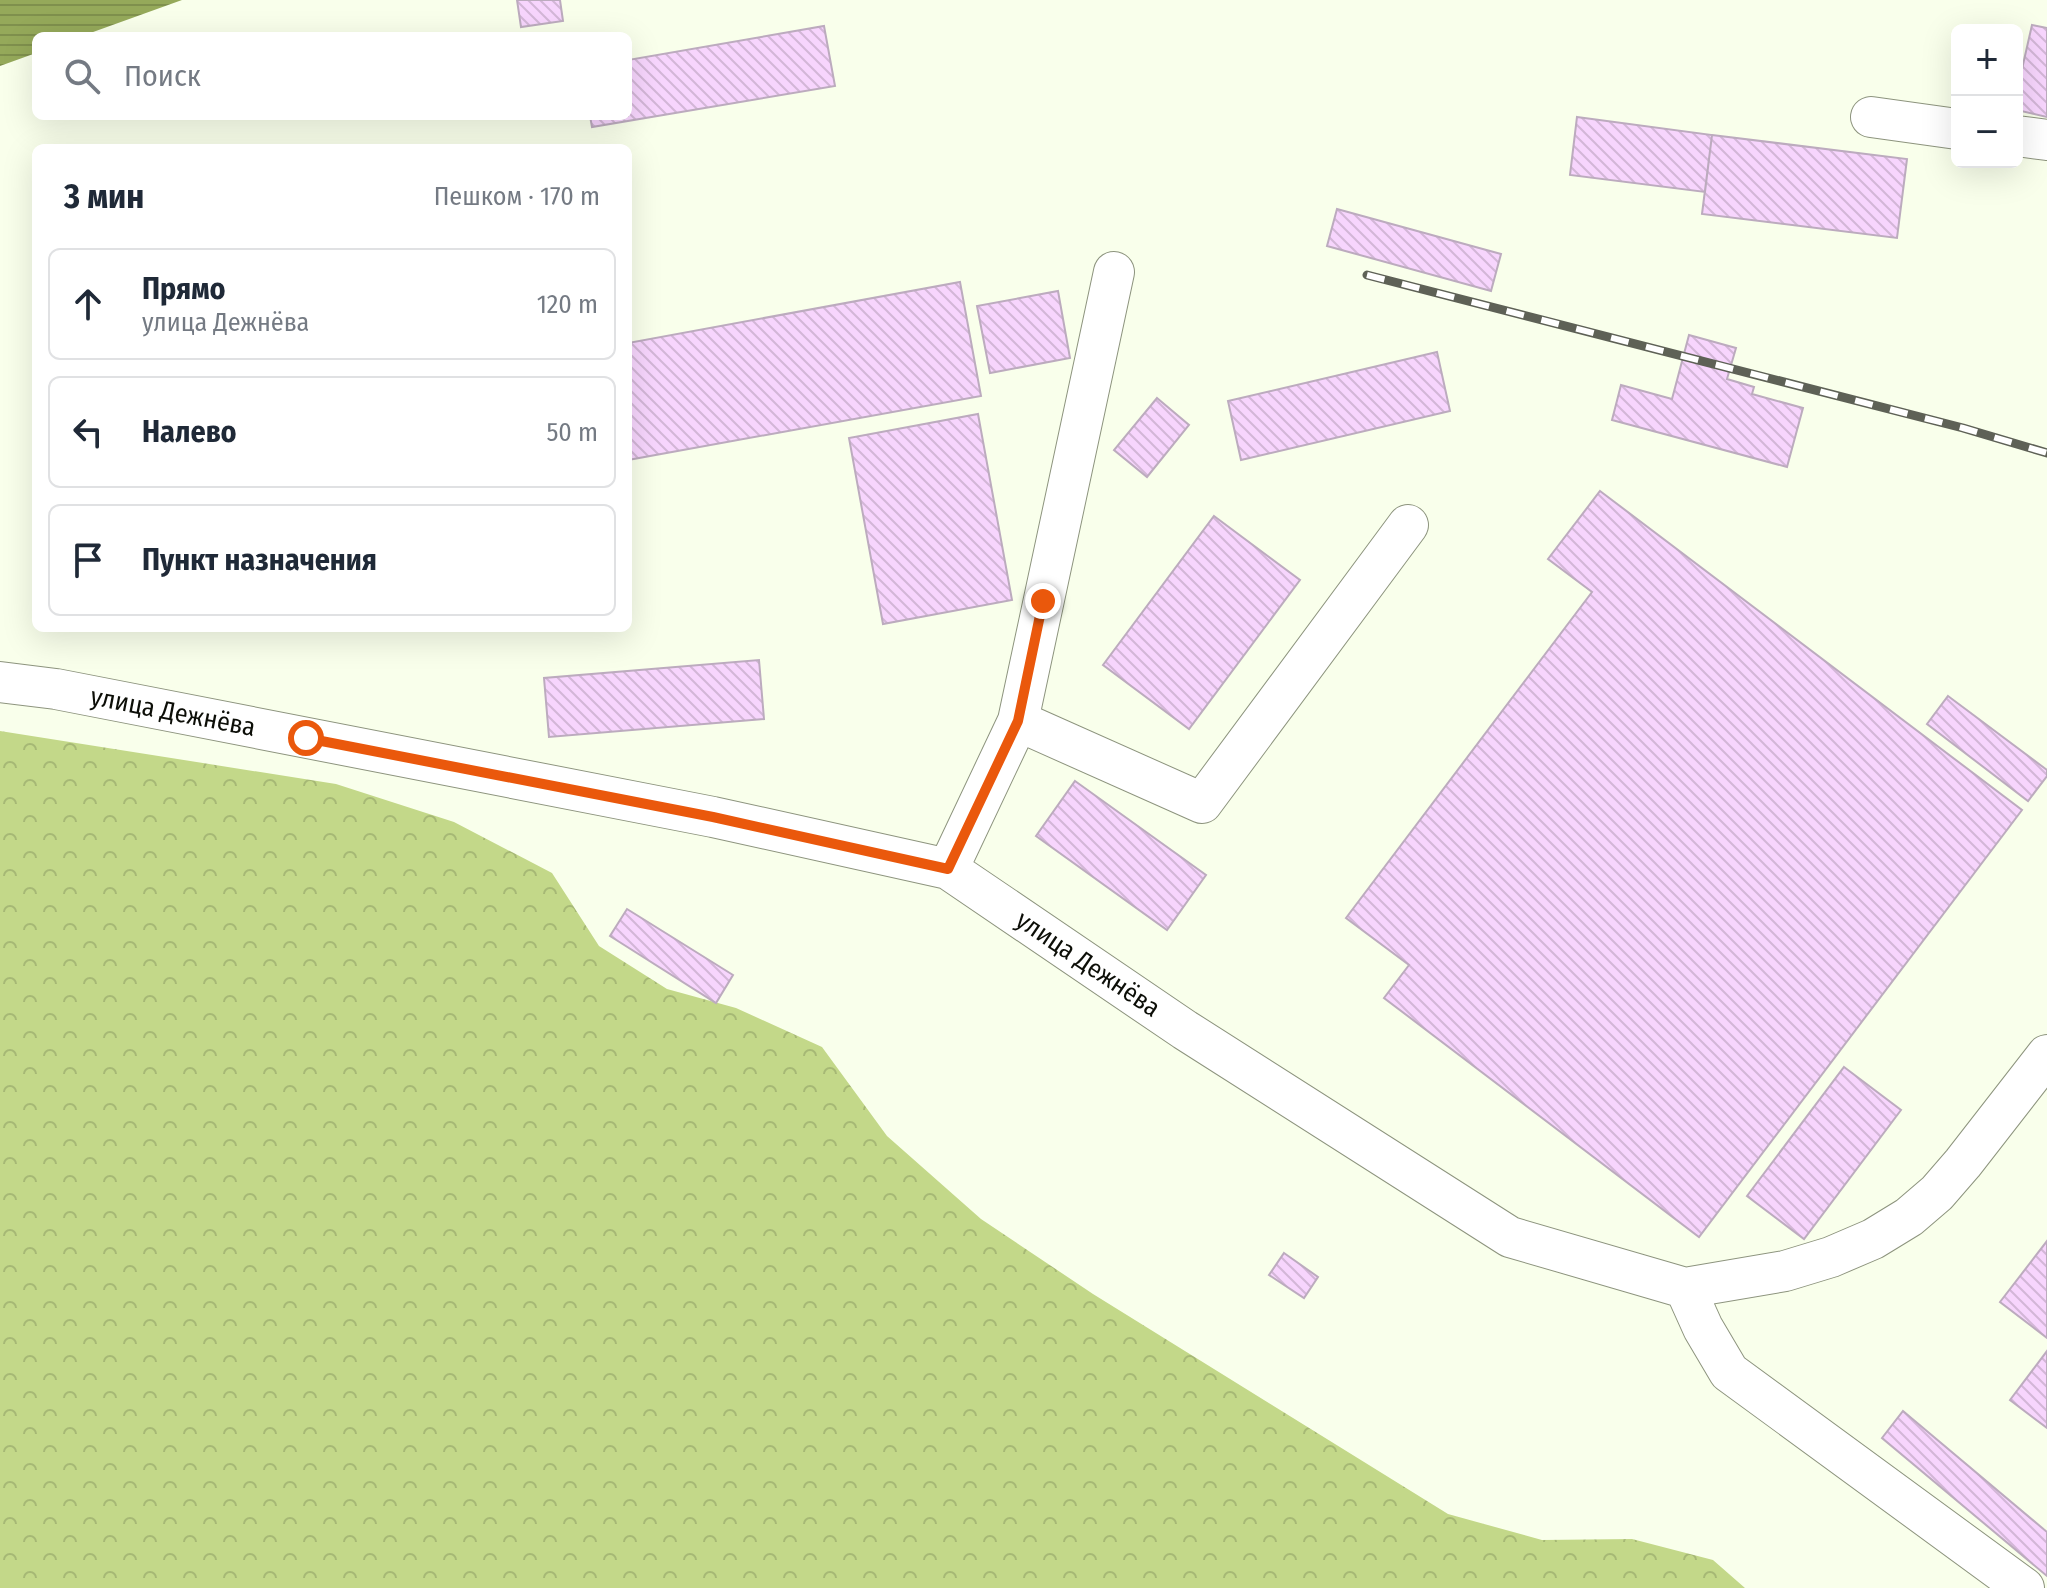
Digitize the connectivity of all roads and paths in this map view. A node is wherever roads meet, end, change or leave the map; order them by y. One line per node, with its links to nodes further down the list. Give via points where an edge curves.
1 (1871, 117): 2 (street)
2 (1951, 128)
3 (2023, 137): 4 (street)
4 (2047, 140)
5 (1114, 272): 8 (street)
6 (1408, 525): 8 (street, via 1202,803)
7 (0, 682): 9 (street, улица Дежнёва, via 682,811)
8 (1018, 721): 9 (street)
9 (948, 869): 11 (street, улица Дежнёва, via 1185,1030 1510,1237)
10 (2047, 1055): 11 (street, улица Дежнёва, via 1963,1163 1909,1217 1831,1257 1785,1271)
11 (1685, 1288): 12 (street, via 1729,1372)
12 (2024, 1588)

